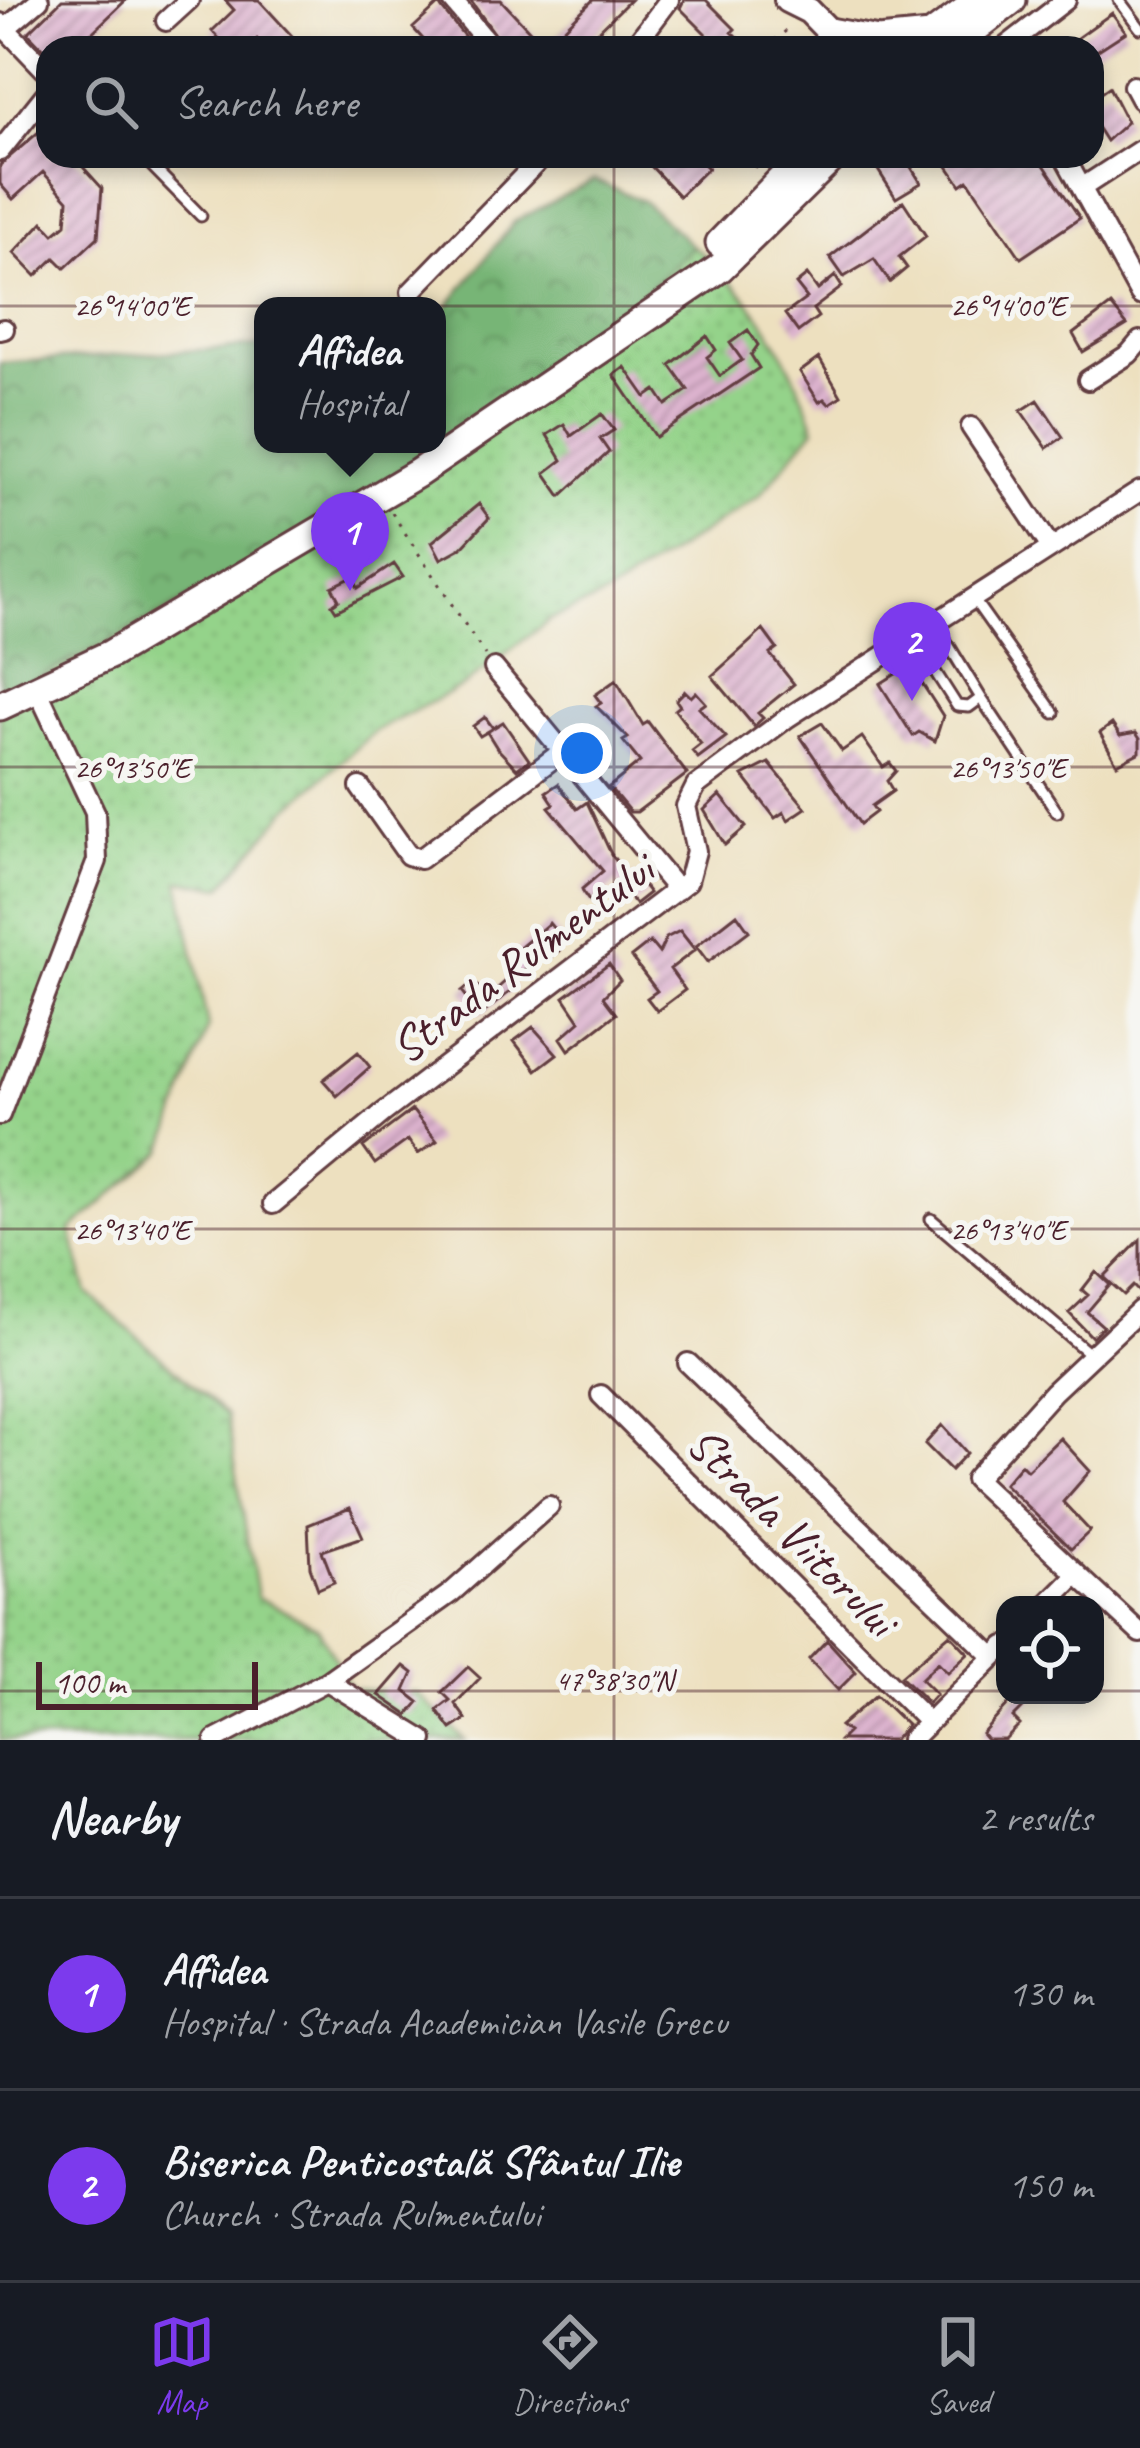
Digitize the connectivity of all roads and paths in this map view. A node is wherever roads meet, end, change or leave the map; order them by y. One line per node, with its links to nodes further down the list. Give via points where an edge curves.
1 (40, 0): 10 (street)
2 (189, 0): 9 (street)
3 (452, 0): 13 (street)
4 (669, 0): 14 (street)
5 (1012, 0): 8 (main road)
6 (1066, 0): 17 (street)
7 (1119, 0): 11 (lane)
8 (981, 12): 16 (main road)
9 (166, 21)
10 (3, 25): 18 (street)
11 (1140, 28)
12 (812, 30): 15 (main road)
13 (482, 36)
14 (642, 36)
15 (848, 36)
16 (944, 36)
17 (1017, 36)
18 (36, 60)
19 (36, 106): 21 (street)
20 (1140, 150): 27 (street)
21 (0, 151)
22 (154, 168): 28 (lane)
23 (531, 168): 29 (street)
24 (793, 168): 30 (main road)
25 (822, 168): 30 (main road, via 720,268)
26 (1071, 168): 27 (street)
27 (1083, 187): 31 (street)
28 (201, 216)
29 (411, 292)
30 (679, 292): 35 (main road)
31 (1140, 295)
32 (1140, 341): 33 (street)
33 (1088, 380)
34 (970, 427): 39 (street)
35 (446, 452)
36 (444, 453): 38 (main road)
37 (1140, 491): 39 (street, Strada Rulmentului)
38 (381, 496): 43 (path); 44 (main road)
39 (1050, 546): 40 (street, Strada Rulmentului)
40 (972, 597): 41 (street, Strada Rulmentului); 47 (lane)
41 (935, 622): 42 (street, Strada Rulmentului); 45 (lane)
42 (914, 637): 45 (lane, via 957,706); 51 (street, Strada Rulmentului, via 696,786 686,806 694,863)
43 (494, 668): 48 (street)
44 (38, 689): 46 (main road); 52 (street, via 95,812 97,861)
45 (981, 698): 50 (lane)
46 (0, 706)
47 (1054, 713)
48 (562, 751): 49 (street, via 420,859 408,855); 51 (street)
49 (360, 787)
50 (1057, 812)
51 (677, 890): 53 (street, Strada Rulmentului)
52 (0, 1115)
53 (273, 1204)
54 (931, 1219): 56 (lane)
55 (1140, 1310): 56 (street)
56 (1092, 1356): 60 (street, via 975,1479)
57 (688, 1363): 63 (street, Strada Viitorului)
58 (601, 1395): 66 (street, Strada Viitorului)
59 (549, 1506): 65 (street, via 451,1593)
60 (1077, 1574): 61 (street); 62 (street)
61 (1055, 1596)
62 (1140, 1633)
63 (996, 1648)
64 (996, 1654): 66 (street, Strada Viitorului)
65 (327, 1681): 67 (street); 68 (street)
66 (928, 1722): 69 (street, Strada Viitorului)
67 (215, 1740)
68 (423, 1740)
69 (911, 1740)

